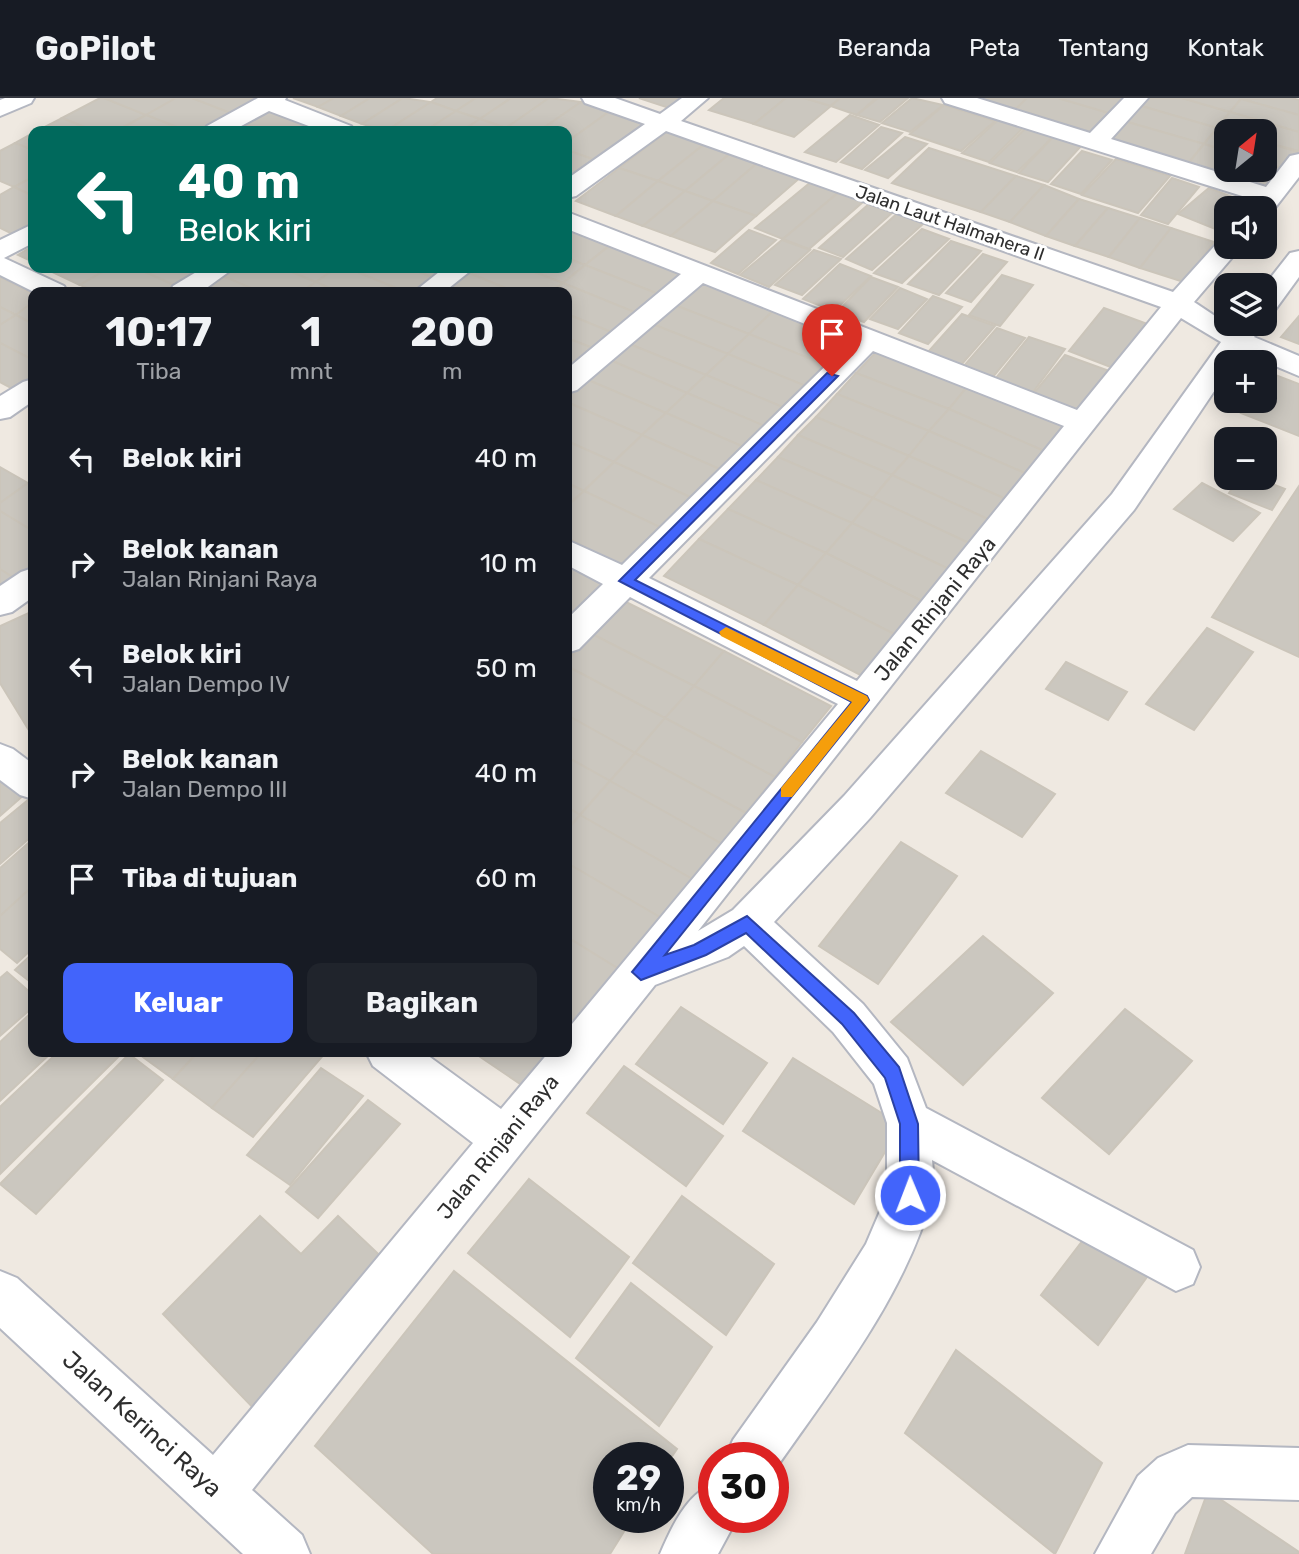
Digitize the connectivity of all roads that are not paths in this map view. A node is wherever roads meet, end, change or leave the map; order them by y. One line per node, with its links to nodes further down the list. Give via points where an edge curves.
1 (23, 98): 7 (street)
2 (593, 98): 8 (street, Jalan Laut Halmahera II)
3 (697, 98): 8 (street)
4 (953, 98): 11 (street)
5 (1137, 98): 11 (street)
6 (272, 100): 9 (street); 10 (street)
7 (0, 109)
8 (660, 123): 13 (street); 29 (street, Jalan Laut Halmahera II)
9 (224, 126)
10 (332, 126)
11 (1095, 142): 14 (street)
12 (1299, 161): 15 (street)
13 (572, 187)
14 (1247, 196)
15 (1272, 196)
16 (572, 222): 22 (street)
17 (28, 235): 18 (street)
18 (0, 251)
19 (1299, 258): 28 (street)
20 (1217, 259): 29 (street, Jalan Rinjani Raya)
21 (0, 265): 25 (street)
22 (700, 272): 33 (street); 35 (street)
23 (213, 273): 26 (street)
24 (454, 273): 27 (street)
25 (44, 287)
26 (191, 287)
27 (434, 287)
28 (1277, 288)
29 (1178, 304): 30 (street, Jalan Laut Halmahera II); 38 (street, Jalan Rinjani Raya)
30 (1214, 319)
31 (1241, 336): 47 (street, via 1123,502 858,807)
32 (1250, 336): 34 (street, Jalan Laut Halmahera II)
33 (869, 339): 38 (street); 40 (street)
34 (1299, 367)
35 (572, 380)
36 (28, 391): 37 (street)
37 (0, 410)
38 (1083, 423): 44 (street, Jalan Rinjani Raya)
39 (572, 554): 40 (street)
40 (626, 581): 43 (street); 44 (street)
41 (28, 583): 42 (street)
42 (0, 603)
43 (572, 635)
44 (862, 700): 48 (street, Jalan Rinjani Raya)
45 (0, 759): 46 (street)
46 (28, 780)
47 (747, 923): 48 (street, via 704,948); 52 (street, via 848,1018 892,1073)
48 (641, 972): 51 (street, Jalan Rinjani Raya)
49 (395, 1057): 53 (street)
50 (572, 1057): 53 (street, Jalan Rinjani Raya)
51 (572, 1057)
52 (909, 1124): 54 (street); 56 (street, via 910,1195 883,1261 835,1340)
53 (505, 1139): 58 (street, Jalan Rinjani Raya)
54 (1176, 1266)
55 (0, 1295): 58 (street, Jalan Kerinci Raya)
56 (762, 1442)
57 (1299, 1475): 62 (street, via 1188,1471 1173,1476 1153,1499)
58 (216, 1493): 60 (street, Jalan Kerinci Raya)
59 (700, 1533): 61 (street)
60 (284, 1554)
61 (687, 1554)
62 (1122, 1554)

